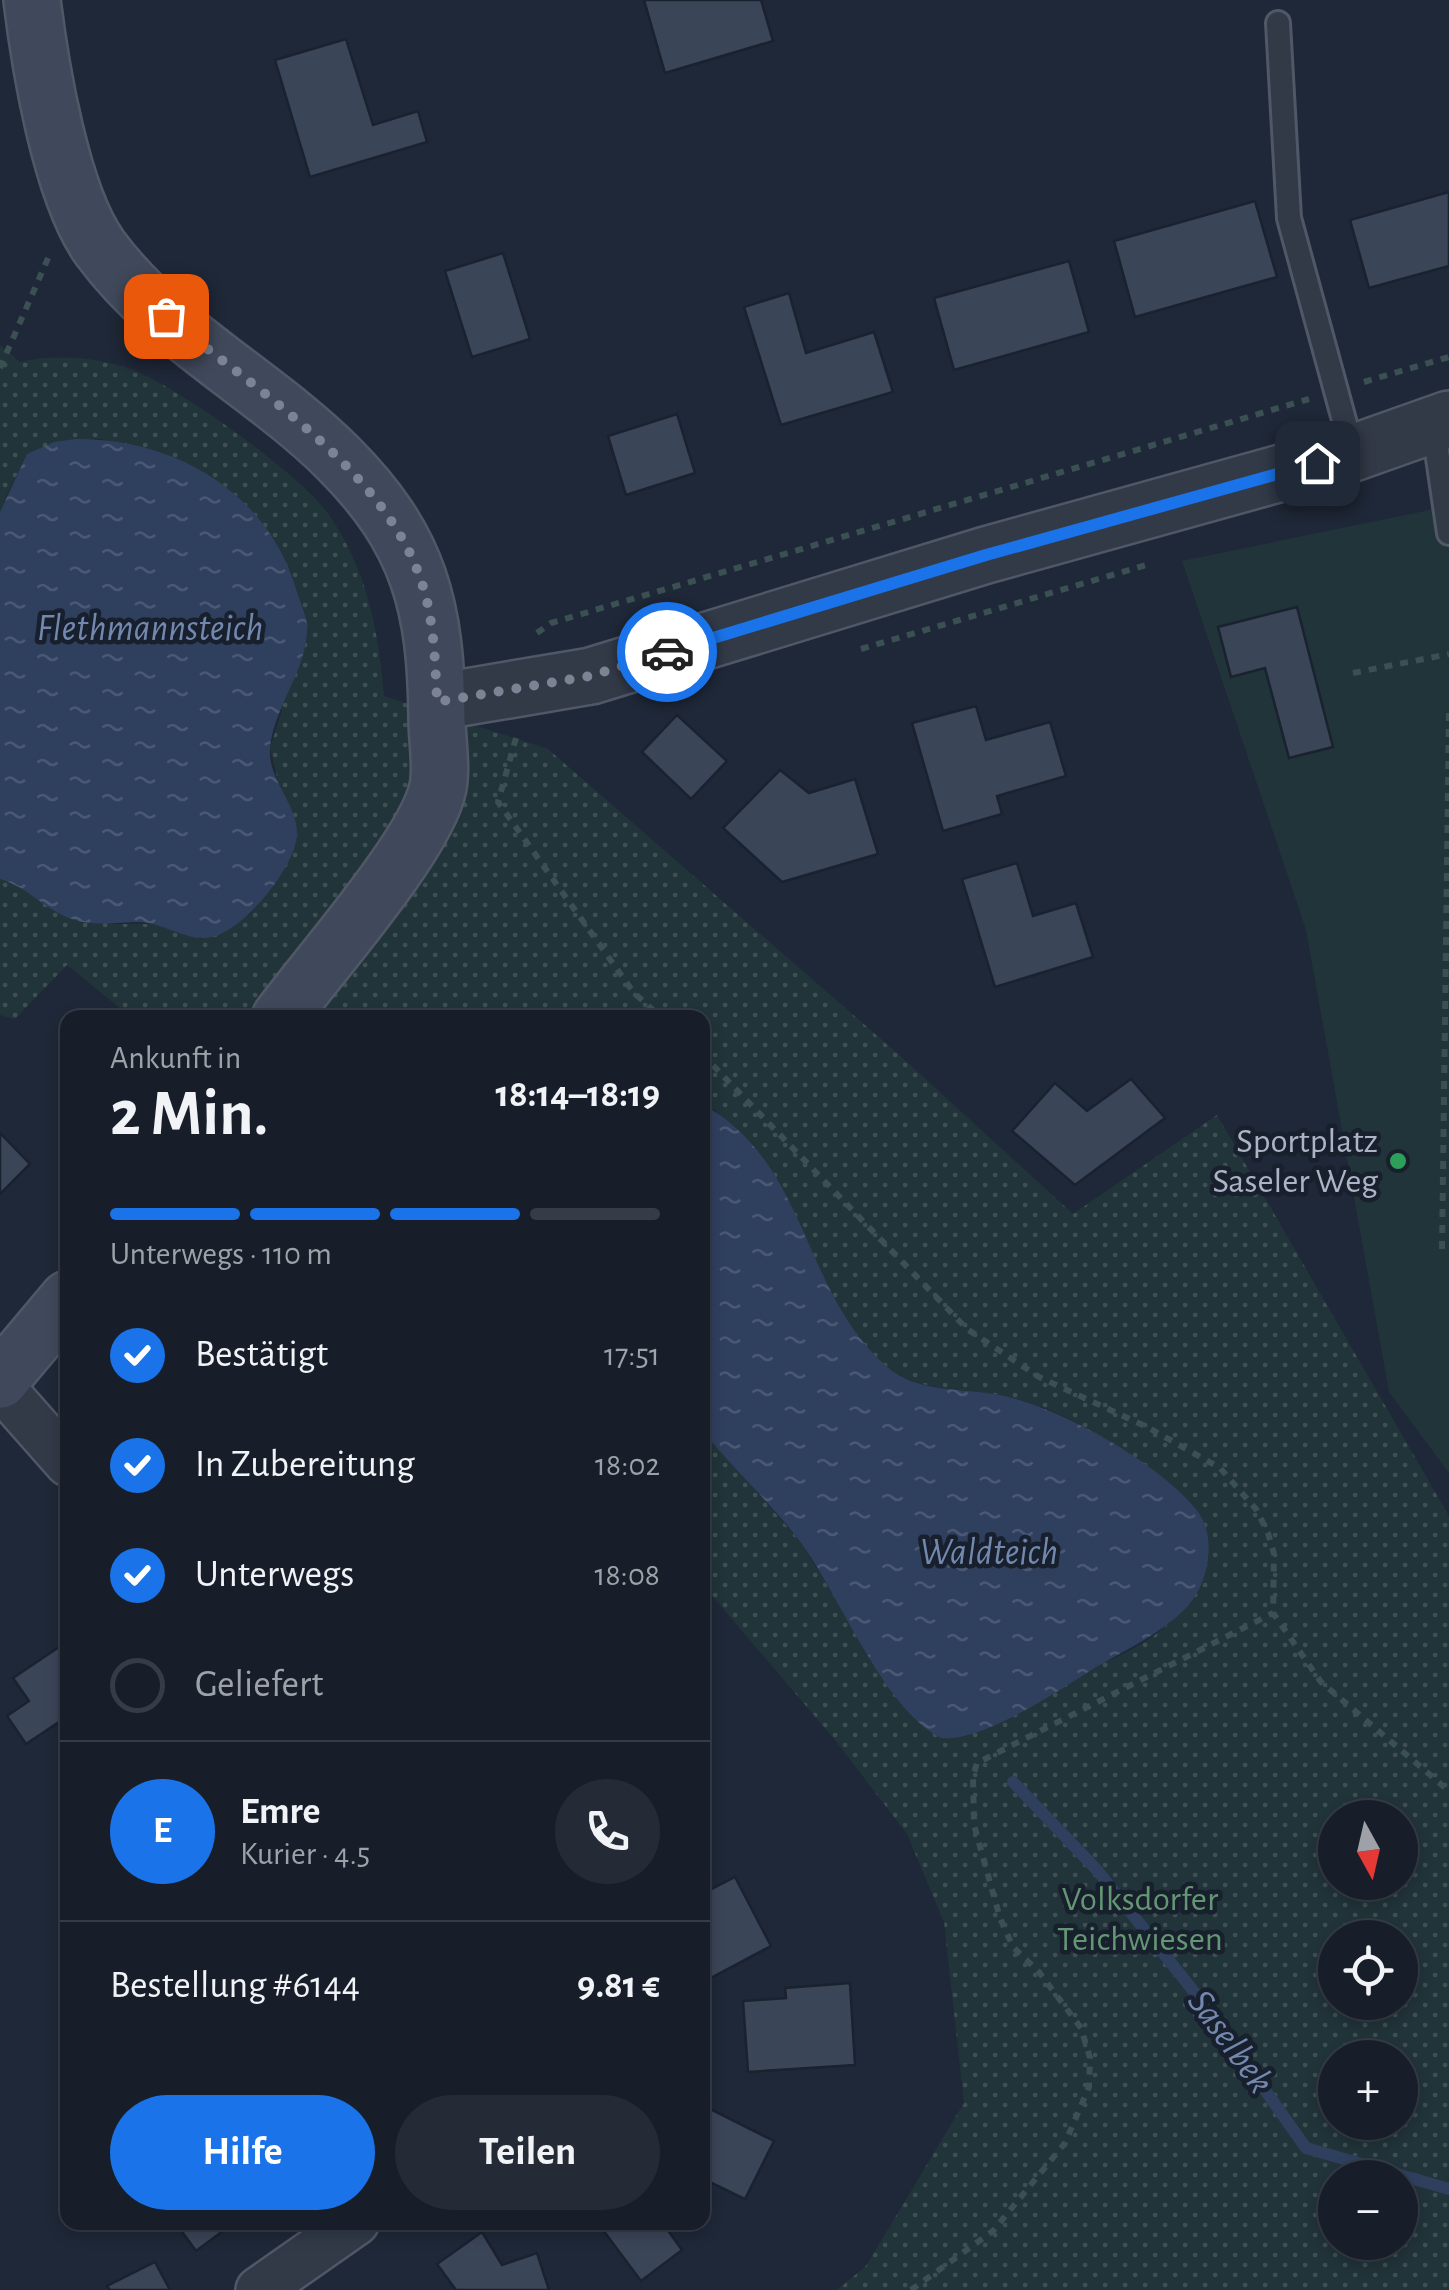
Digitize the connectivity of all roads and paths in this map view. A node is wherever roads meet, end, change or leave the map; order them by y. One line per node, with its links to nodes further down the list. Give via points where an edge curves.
1 (32, 0): 3 (main road, via 46,86)
2 (1278, 24): 6 (lane, via 1289,218)
3 (76, 195): 5 (path); 15 (main road, via 97,245 138,292 338,458 400,534 430,612)
4 (1449, 357): 6 (path)
5 (0, 368)
6 (1336, 390): 8 (lane); 11 (path, via 552,623)
7 (1441, 421): 8 (street); 9 (lane)
8 (1354, 453): 15 (street, via 986,555 590,676)
9 (1449, 532)
10 (1157, 562): 12 (path)
11 (522, 644)
12 (855, 650)
13 (1449, 654): 14 (path)
14 (1353, 673)
15 (437, 702): 18 (main road, via 438,788 408,849)
16 (1449, 710): 21 (path)
17 (520, 724): 19 (path, via 498,802 634,993)
18 (286, 1010)
19 (653, 1010)
20 (710, 1062): 25 (path, via 968,1328 1039,1377 1220,1468 1268,1533)
21 (1442, 1249)
22 (60, 1308): 23 (main road)
23 (0, 1383): 24 (street)
24 (60, 1454)
25 (1274, 1613): 26 (path, via 1321,1682); 29 (path, via 977,1763 974,1825 1000,1918 1013,1947 1081,2028 1090,2087 1065,2143 993,2231)
26 (1449, 1791)
27 (345, 2230): 28 (street)
28 (259, 2290)
29 (911, 2290)

